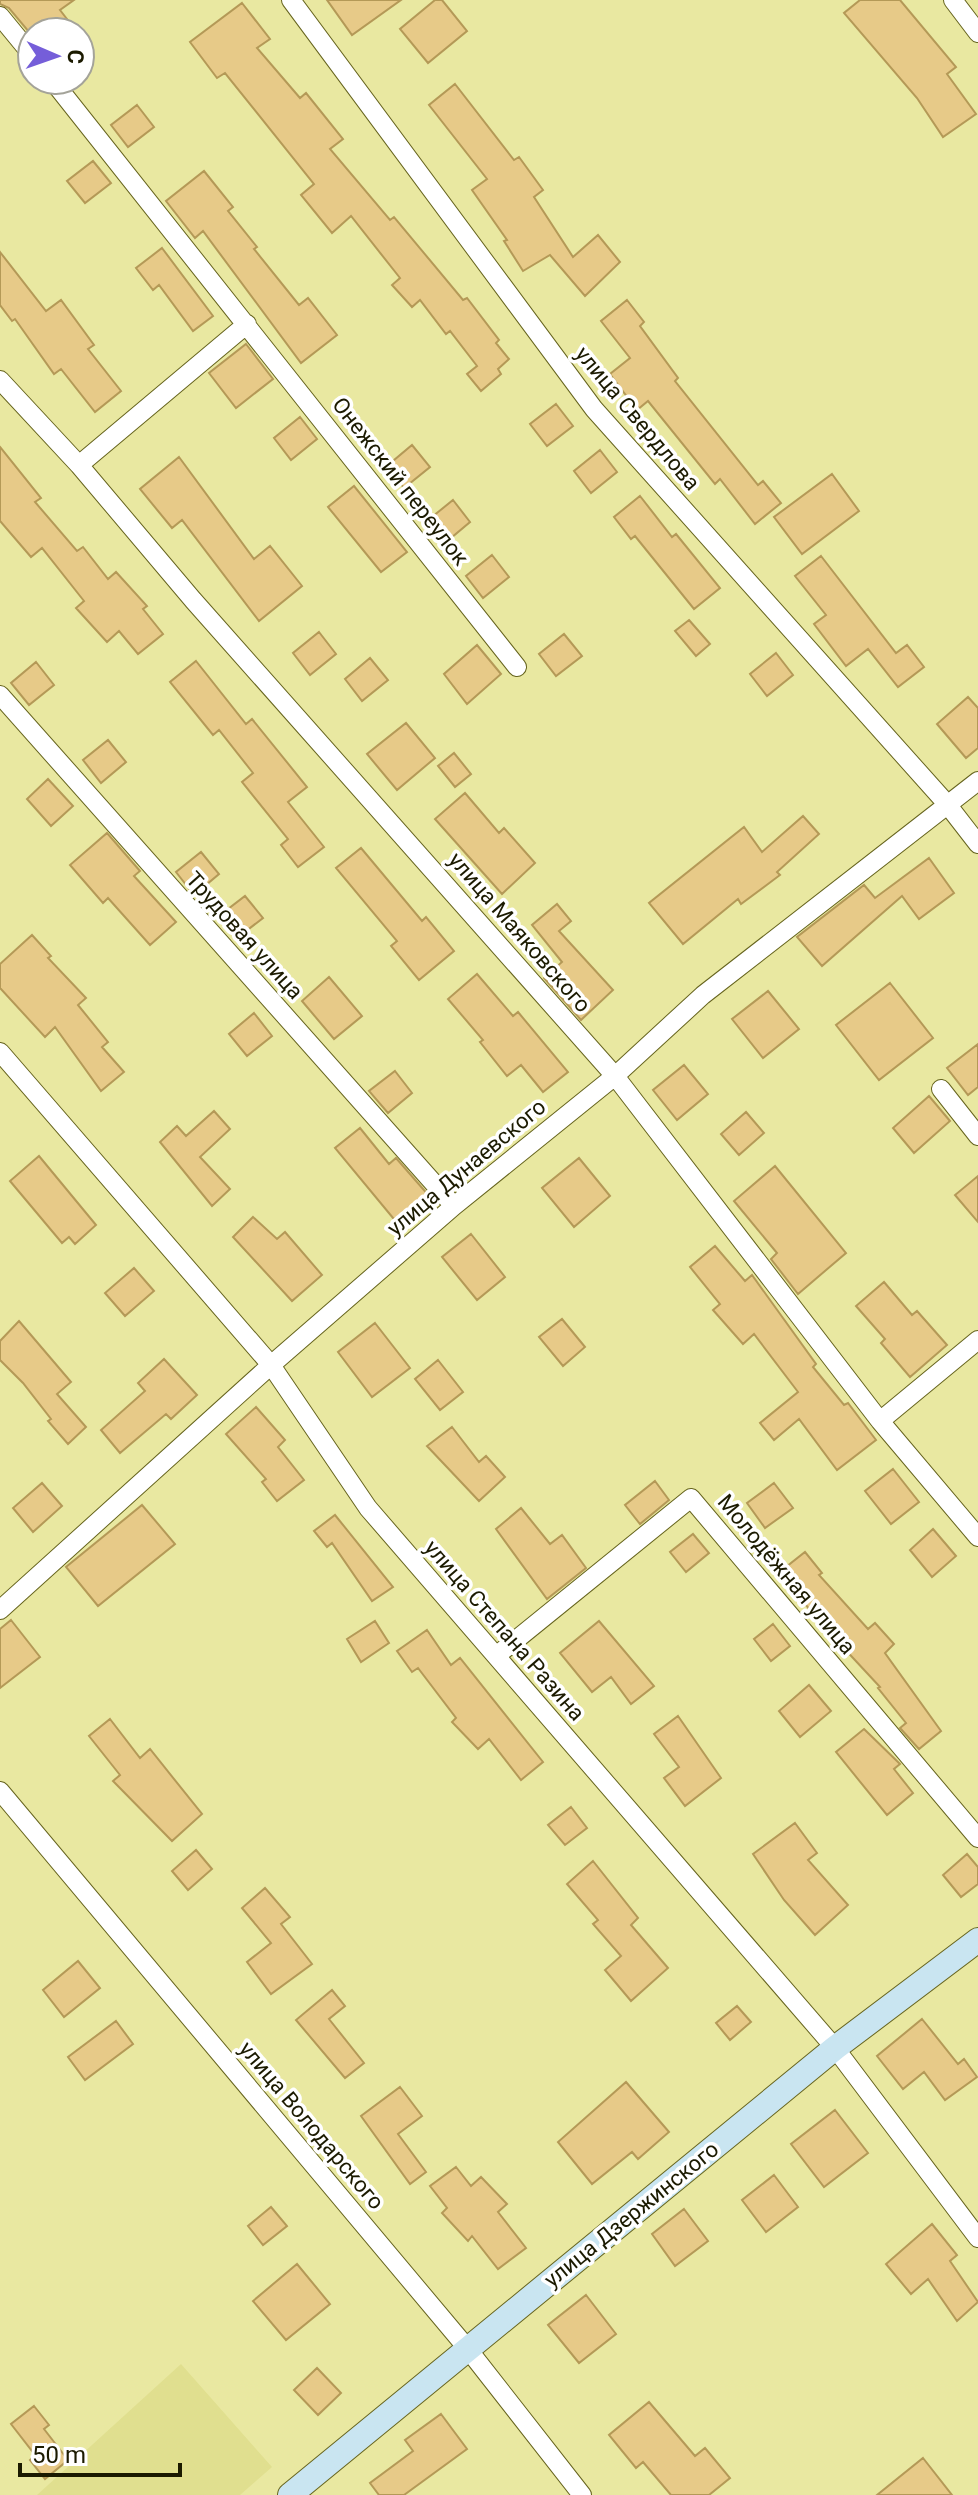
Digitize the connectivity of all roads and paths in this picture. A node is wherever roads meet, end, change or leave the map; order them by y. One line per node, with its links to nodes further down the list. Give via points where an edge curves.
1 (291, 0): 13 (street, улица Свердлова, via 594,409)
2 (953, 0): 4 (street)
3 (0, 16): 5 (street)
4 (978, 33)
5 (16, 36)
6 (65, 96): 7 (street, Онежский переулок)
7 (247, 324): 9 (street); 10 (street, Онежский переулок)
8 (0, 380): 9 (street, улица Маяковского)
9 (79, 465): 16 (street, улица Маяковского)
10 (517, 667)
11 (0, 695): 19 (street, Трудовая улица)
12 (978, 781): 13 (street, улица Дунаевского)
13 (947, 804): 14 (street, улица Свердлова); 16 (street, улица Дунаевского, via 703,995)
14 (978, 844)
15 (0, 1052): 21 (street, улица Степана Разина)
16 (615, 1076): 19 (street, улица Дунаевского); 22 (street, улица Маяковского)
17 (941, 1089): 18 (street)
18 (978, 1136)
19 (454, 1206): 21 (street, улица Дунаевского)
20 (978, 1340): 22 (street)
21 (271, 1365): 24 (street, улица Дунаевского); 25 (street, улица Степана Разина, via 368,1508)
22 (880, 1421): 23 (street, улица Маяковского)
23 (978, 1537)
24 (0, 1610)
25 (496, 1656): 27 (street, Молодёжная улица, via 691,1498); 29 (street, улица Степана Разина)
26 (0, 1791): 31 (street, улица Володарского)
27 (978, 1838)
28 (978, 1940): 29 (street, улица Дзержинского)
29 (835, 2048): 30 (street, улица Степана Разина); 31 (street, улица Дзержинского)
30 (978, 2238)
31 (467, 2348): 32 (street, улица Дзержинского); 33 (street, улица Володарского)
32 (290, 2495)
33 (582, 2495)

